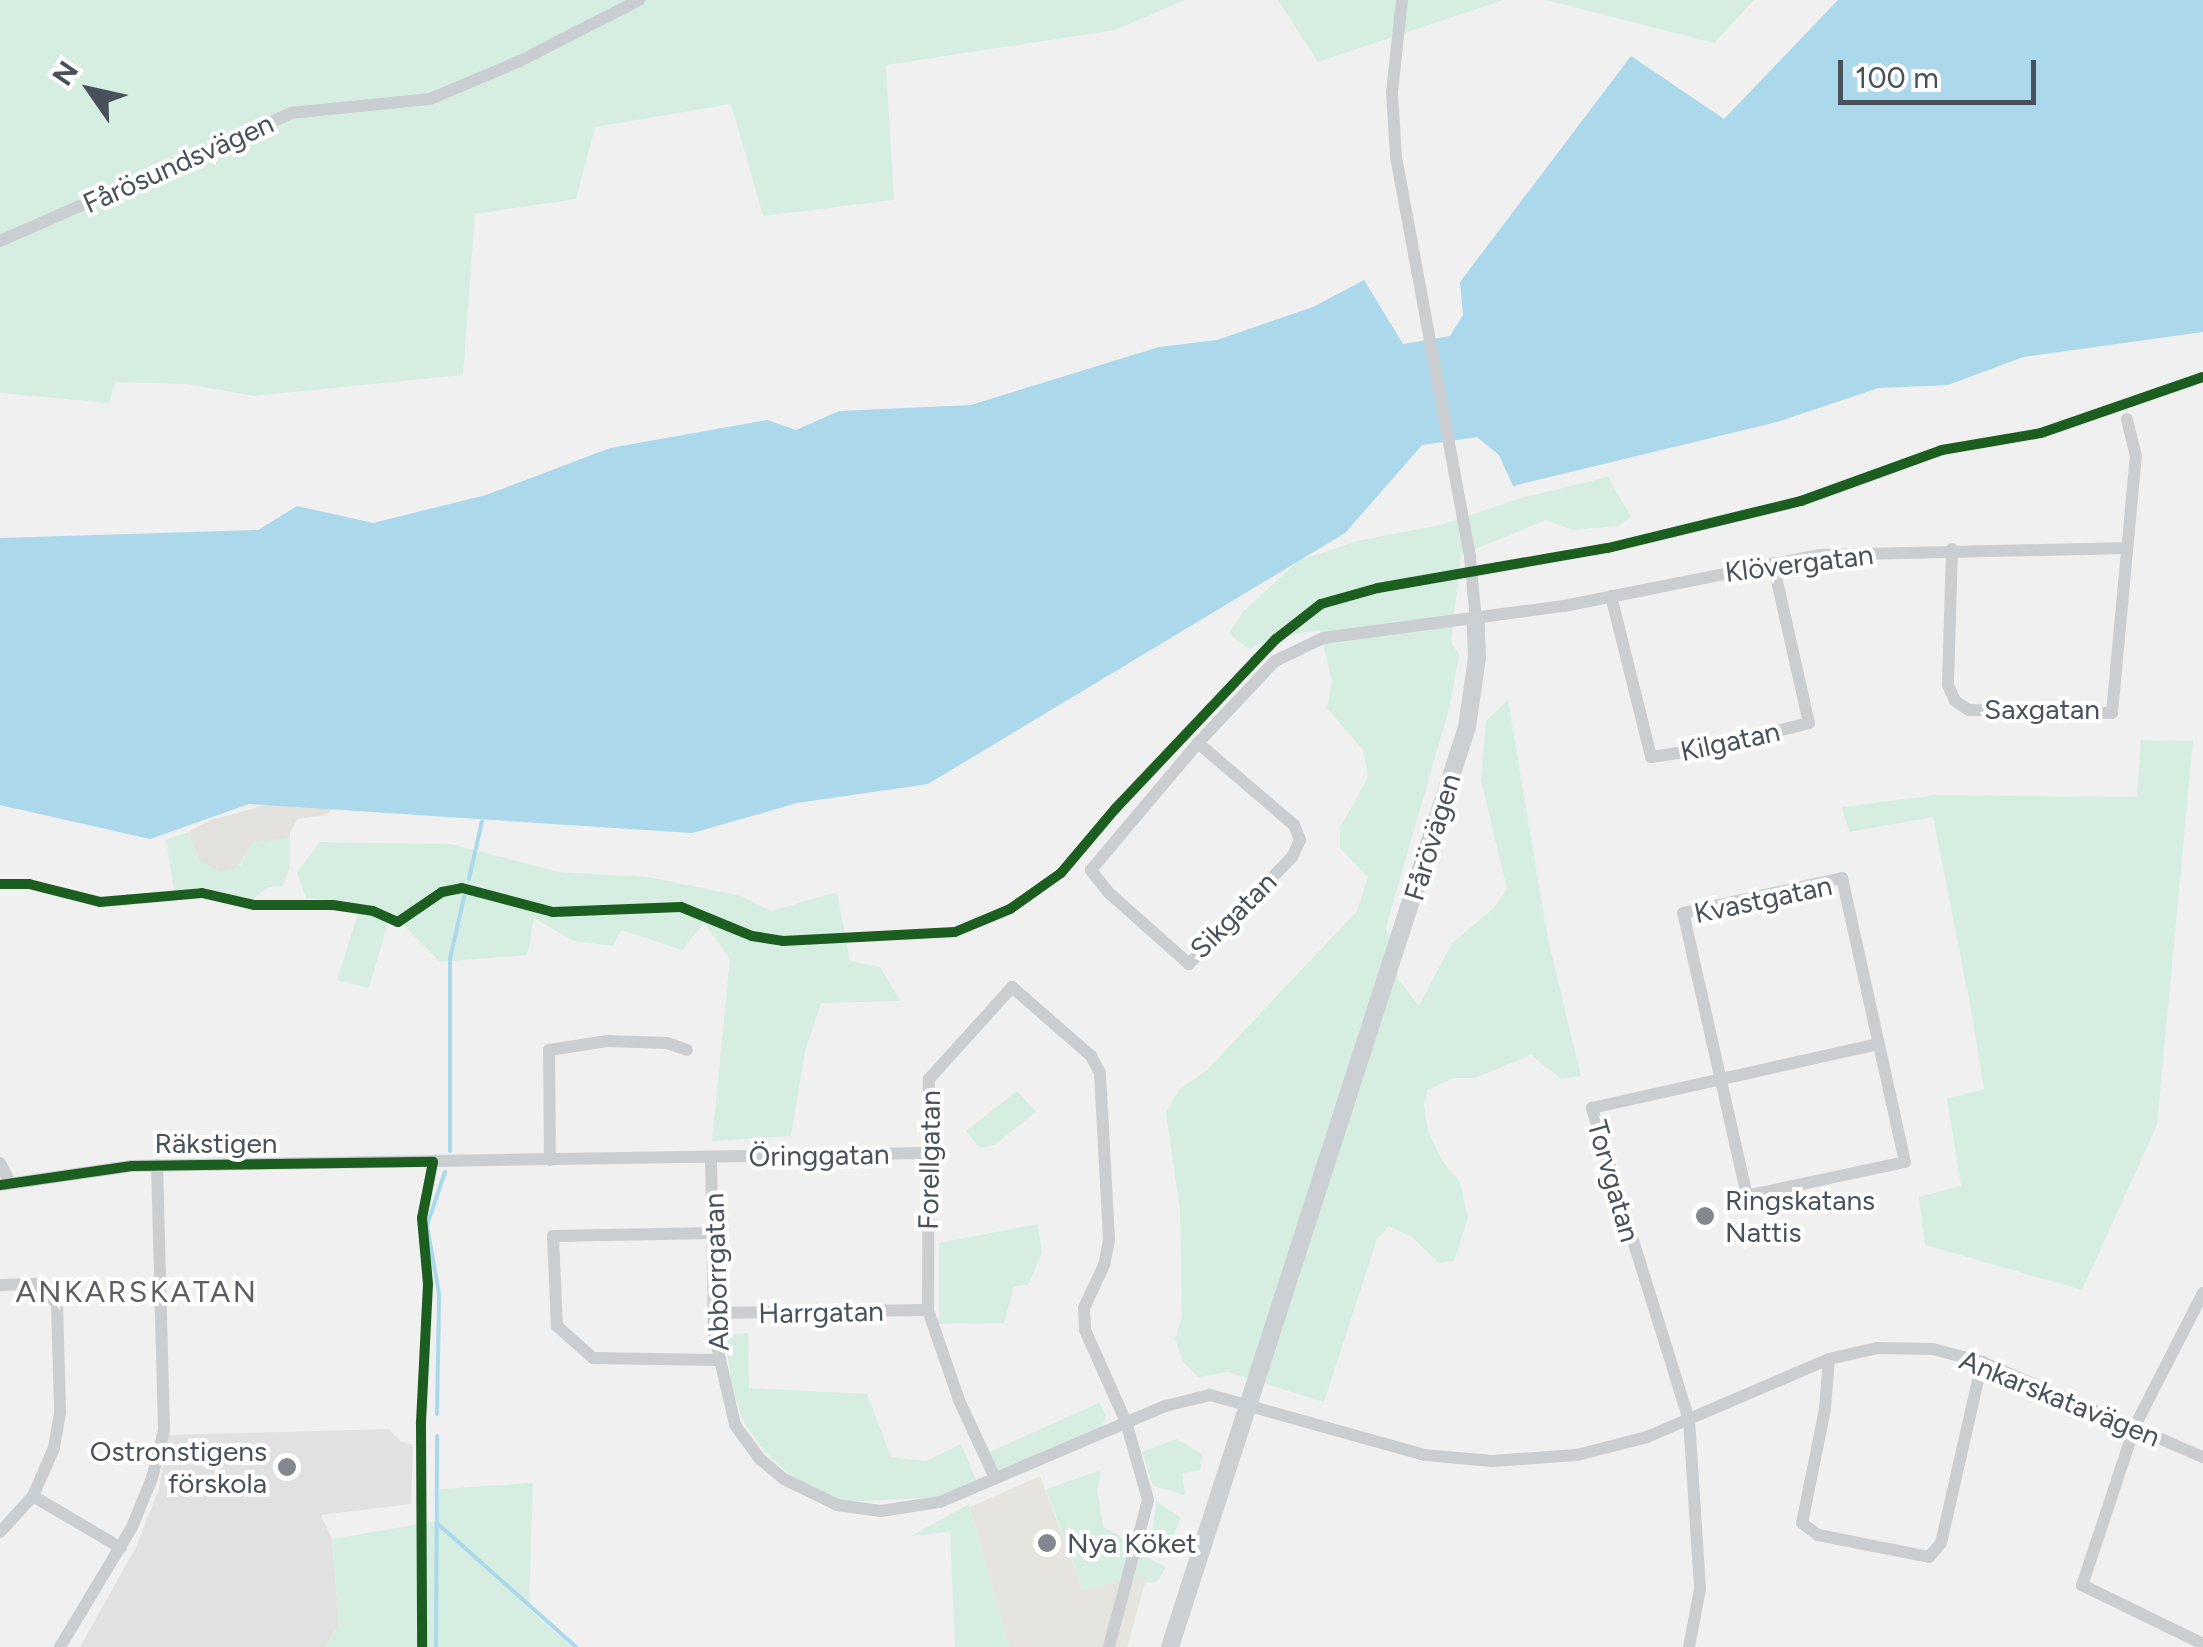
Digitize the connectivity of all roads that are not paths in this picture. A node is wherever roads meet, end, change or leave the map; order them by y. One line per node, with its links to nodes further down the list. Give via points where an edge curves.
1 (638, 0): 3 (street, Fårösundsvägen, via 430,98 291,113)
2 (1402, 0): 9 (street, Fårövägen, via 1392,92 1396,157)
3 (0, 241)
4 (2127, 418): 5 (street, Saxgatan, via 2136,456)
5 (2126, 548): 6 (street, Klövergatan); 6 (street, Saxgatan, via 2112,713 1969,710 1955,701 1948,685)
6 (1952, 549): 7 (street, Klövergatan)
7 (1773, 562): 8 (street, Klövergatan); 8 (street, Kilgatan, via 1809,723 1705,749 1651,757)
8 (1612, 596): 9 (street, Klövergatan)
9 (1476, 620): 10 (street, Sikgatan, via 1323,638 1275,661); 28 (street, Fårövägen, via 1467,727)
10 (1198, 743): 10 (street, Sikgatan, via 1092,870 1189,964 1292,857 1300,840 1294,825)
11 (1878, 1044): 13 (street, Torvgatan); 13 (street, via 1904,1162 1799,1185 1746,1196); 13 (street, Kvastgatan, via 1842,878 1684,913)
12 (688, 1050): 16 (street, via 607,1041 548,1050)
13 (1719, 1078): 29 (street, Torvgatan, via 1592,1108)
14 (926, 1153): 15 (street, Öringgatan); 23 (street, Forellgatan); 30 (street, Forellgatan, via 928,1079 1012,988 1091,1056 1103,1100 1109,1240 1084,1308 1085,1330)
15 (711, 1158): 16 (street, Räkstigen); 20 (street, Abborrgatan)
16 (550, 1160): 18 (street, Räkstigen)
17 (0, 1162): 19 (street)
18 (157, 1166): 19 (street, Räkstigen); 36 (street, via 164,1430 152,1478)
19 (5, 1184)
20 (713, 1234): 24 (street, Abborrgatan); 26 (street, via 553,1236 556,1326 593,1358)
21 (0, 1285): 34 (street, via 37,1284 57,1303 60,1412 54,1448)
22 (2203, 1293): 31 (street)
23 (928, 1310): 24 (street, Harrgatan); 33 (street, Forellgatan)
24 (714, 1313): 26 (street, Abborrgatan)
25 (1829, 1359): 27 (street, Ankarskatavägen, via 1877,1348 1933,1349); 27 (street, via 1826,1409 1802,1523 1818,1535 1929,1557 1940,1543); 29 (street, Ankarskatavägen)
26 (718, 1360): 33 (street, Abborrgatan, via 735,1425 760,1459 799,1490 881,1511 940,1502)
27 (1982, 1362): 31 (street, Ankarskatavägen)
28 (1248, 1404): 29 (street, Ankarskatavägen, via 1425,1455 1492,1460 1576,1455); 30 (street, Abborrgatan, via 1210,1396); 40 (street, Fårövägen)
29 (1688, 1420): 41 (street, via 1700,1589)
30 (1126, 1422): 33 (street, Abborrgatan); 39 (street, via 1148,1500)
31 (2136, 1426): 32 (street, Ankarskatavägen); 37 (street, via 2082,1585)
32 (2203, 1457)
33 (994, 1478)
34 (33, 1496): 35 (street); 36 (street)
35 (0, 1532)
36 (121, 1548): 38 (street)
37 (2203, 1644)
38 (60, 1647)
39 (1109, 1647)
40 (1170, 1647)
41 (1689, 1647)

